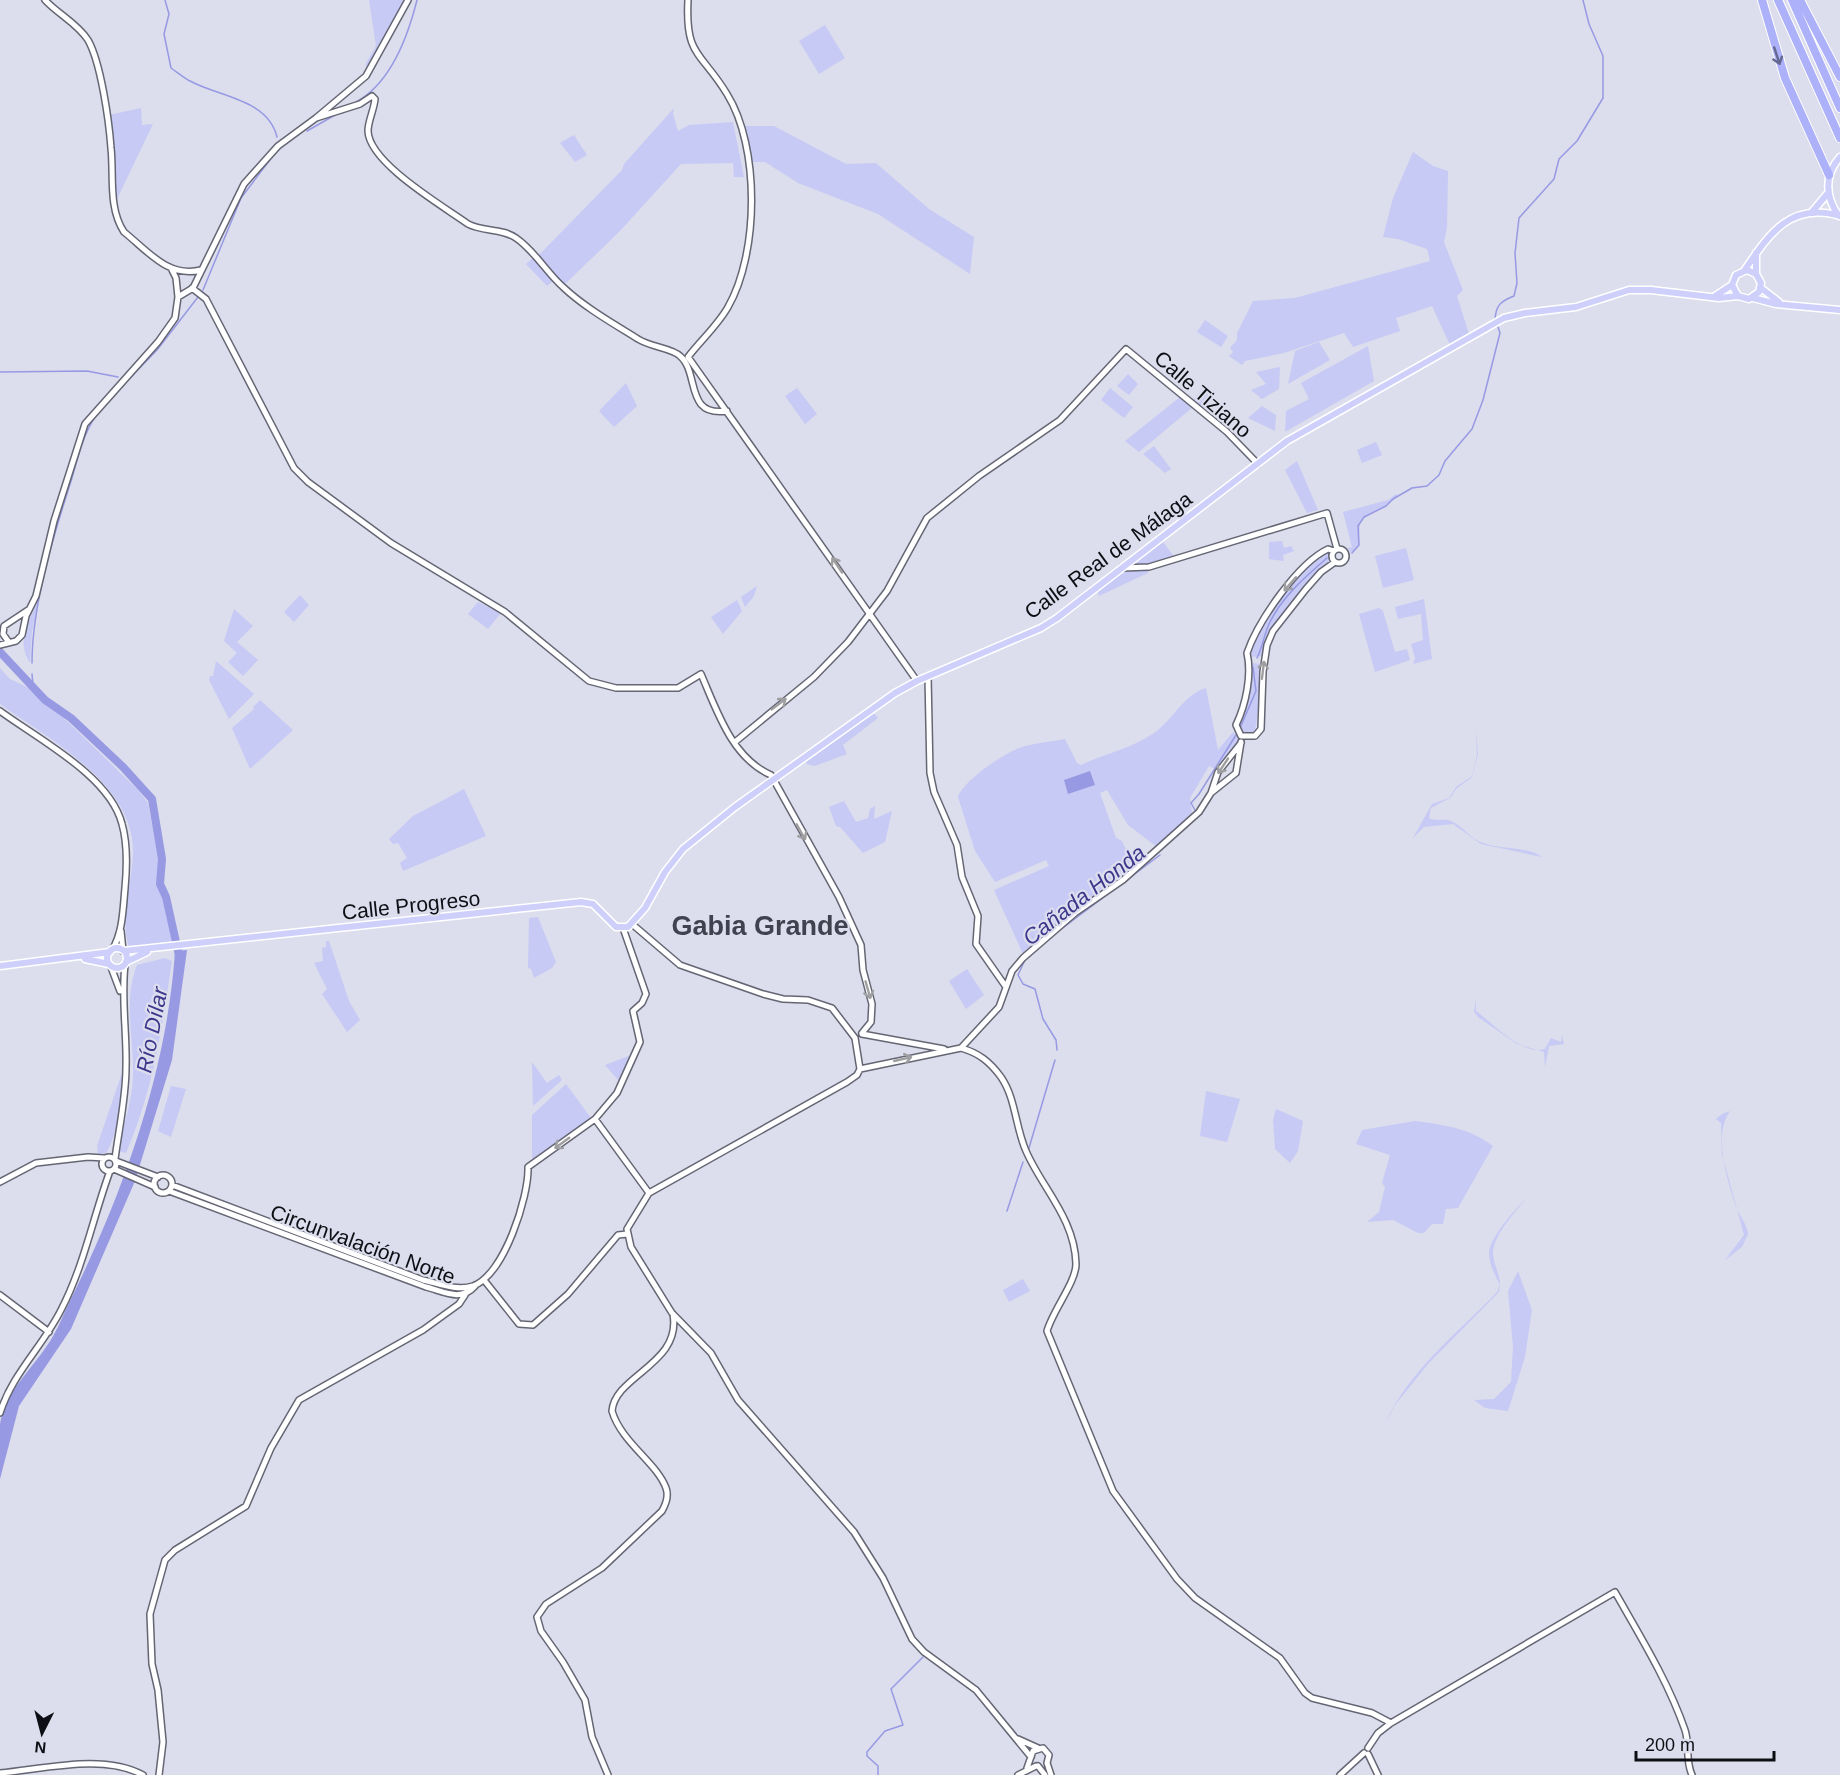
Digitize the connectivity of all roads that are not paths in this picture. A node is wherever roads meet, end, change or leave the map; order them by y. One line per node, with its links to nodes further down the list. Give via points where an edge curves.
1 (45, 0): 19 (street, via 83,33 92,50 110,135 119,225)
2 (408, 0): 9 (street, via 371,69)
3 (688, 0): 38 (street, via 689,40 736,113 749,178 751,227 747,263 723,314 688,357)
4 (1762, 0): 14 (highway, one-way to 14, via 1785,78)
5 (1778, 0): 12 (highway)
6 (1792, 0): 10 (highway)
7 (1800, 0): 8 (highway)
8 (1840, 78)
9 (341, 104): 11 (street); 11 (street, via 328,107); 38 (street, via 369,98 374,107 368,129 377,154 468,224 513,236 565,290 638,340 679,355 689,366 693,392 699,402)
10 (1840, 108)
11 (316, 118): 20 (street, via 278,146 244,184)
12 (1840, 138)
13 (1840, 157): 14 (main road)
14 (1829, 175): 15 (main road)
15 (1828, 193): 16 (main road); 17 (main road)
16 (1812, 213): 17 (main road); 18 (main road, via 1773,230)
17 (1839, 216)
18 (1756, 252): 21 (main road); 24 (main road)
19 (172, 270): 22 (street); 25 (street)
20 (201, 270): 23 (street); 26 (street)
21 (1743, 271): 24 (main road); 27 (main road, via 1736,275)
22 (182, 273): 23 (street); 25 (street)
23 (190, 273): 26 (street)
24 (1756, 274): 30 (main road)
25 (176, 278): 28 (street)
26 (195, 280): 29 (street)
27 (1732, 285): 32 (main road); 34 (main road)
28 (177, 286): 31 (street); 33 (street)
29 (192, 288): 31 (street); 53 (street, via 206,299 299,475 391,543 505,612 589,681 601,686 652,689 685,686 701,674 719,717)
30 (1761, 288): 35 (main road); 36 (main road)
31 (186, 291): 33 (street)
32 (1738, 296): 34 (main road, Calle Real de Málaga); 35 (main road)
33 (178, 297): 43 (street, via 172,323 85,424)
34 (1711, 297): 39 (main road, Calle Real de Málaga, via 1629,290 1576,308 1504,318 1299,434)
35 (1753, 298): 36 (main road)
36 (1782, 304): 37 (main road)
37 (1840, 310)
38 (727, 411): 44 (street, one-way to 38)
39 (1258, 464): 42 (main road, Calle Real de Málaga); 44 (street, Calle Tiziano, via 1227,432 1126,349 1060,420 927,518 887,591)
40 (1336, 550): 41 (street, via 1332,558); 41 (street, via 1346,553 1347,558 1342,563); 42 (street, via 1327,513 1149,567); 52 (street, one-way to 52, via 1322,552 1264,617 1247,652 1250,660 1245,701 1236,725)
41 (1335, 562): 52 (street, one-way to 41, via 1255,736 1261,729 1263,672 1271,636 1305,589)
42 (1122, 568): 49 (main road, Calle Real de Málaga, via 1041,628)
43 (30, 609): 45 (street); 46 (street)
44 (870, 613): 50 (street); 53 (street, one-way to 44, via 814,677)
45 (6, 623): 46 (street); 47 (street)
46 (22, 630): 47 (street, via 19,639)
47 (4, 636): 48 (street)
48 (0, 644)
49 (928, 676): 50 (main road, Calle Real de Málaga); 66 (street, via 930,773 934,792 957,845 962,877 978,916 976,944)
50 (917, 681): 54 (main road, Calle Real de Málaga, via 864,714)
51 (0, 711): 58 (street, via 81,770 101,787 114,806 122,823 126,857)
52 (1242, 740): 55 (street, one-way to 55, via 1218,772); 55 (street, via 1236,774)
53 (735, 742): 54 (street, via 755,768)
54 (774, 780): 56 (main road, Calle Real de Málaga, via 683,849); 68 (street, one-way to 68, via 861,945 862,970 872,1004 871,1022)
55 (1211, 793): 66 (street, via 1199,812 1176,834 1023,958)
56 (632, 924): 57 (main road); 69 (street, via 680,965 763,994 808,1000 832,1008)
57 (623, 928): 59 (main road, Calle Progreso, via 616,927 589,901); 73 (street, via 646,994 633,1011 640,1042 617,1093)
58 (121, 930): 60 (street); 61 (street)
59 (163, 949): 61 (main road); 63 (main road)
60 (111, 951): 61 (main road); 62 (main road); 64 (main road, via 107,957)
61 (124, 951): 63 (main road)
62 (75, 958): 64 (main road); 65 (main road)
63 (125, 963): 64 (main road, via 118,968); 67 (street)
64 (110, 965): 67 (street)
65 (0, 966)
66 (1006, 987): 70 (street, via 999,1007)
67 (122, 995): 74 (street, via 125,1095)
68 (862, 1033): 69 (street); 71 (street)
69 (855, 1038): 72 (street)
70 (961, 1048): 71 (street); 93 (street, via 985,1058 1007,1088 1026,1151 1054,1197 1073,1246 1074,1274 1047,1331 1113,1491 1195,1598 1280,1658 1305,1693)
71 (945, 1050): 72 (street, one-way to 71)
72 (860, 1069): 83 (street, via 847,1082)
73 (595, 1119): 83 (street); 85 (street, one-way to 85, via 528,1167 529,1182 519,1220)
74 (116, 1143): 75 (street); 76 (street)
75 (116, 1160): 76 (street); 76 (street); 77 (street)
76 (107, 1165): 77 (street); 80 (street, via 91,1157 36,1162); 91 (street, via 80,1269)
77 (125, 1169): 78 (street)
78 (139, 1175): 79 (street); 81 (street)
79 (158, 1178): 81 (street); 82 (street, via 168,1177)
80 (0, 1182)
81 (155, 1187): 82 (street, via 161,1193)
82 (171, 1188): 87 (street, Circunvalación Norte); 89 (street, Circunvalación Norte, via 426,1287)
83 (649, 1192): 84 (street, via 630,1220)
84 (627, 1234): 85 (street, via 618,1235 568,1294 533,1325 519,1324); 90 (street)
85 (484, 1280): 86 (street)
86 (476, 1285): 87 (street, Circunvalación Norte); 89 (street, Circunvalación Norte)
87 (454, 1288): 89 (street)
88 (0, 1295): 91 (street)
89 (465, 1295): 103 (street, via 459,1304 423,1330 299,1400 271,1448 246,1506 165,1560 150,1614 163,1742)
90 (672, 1313): 94 (street, via 711,1353 738,1400 854,1532 883,1578 912,1639 976,1690); 104 (street, via 675,1324 671,1340 618,1397 612,1411 622,1431 666,1487 664,1508 602,1568 546,1604 537,1617 541,1631 585,1700 591,1737)
91 (49, 1332): 92 (street, via 10,1389)
92 (0, 1413)
93 (1391, 1723): 96 (street, via 1378,1733); 110 (street, via 1615,1592 1674,1702 1686,1732 1687,1764)
94 (1011, 1734): 95 (street); 97 (street)
95 (1038, 1748): 97 (street); 98 (street, via 1048,1753)
96 (1367, 1752): 108 (street); 109 (street)
97 (1031, 1758): 99 (street); 100 (street)
98 (1047, 1762): 99 (street); 107 (street)
99 (1037, 1766): 100 (street); 106 (street)
100 (1027, 1768): 105 (street)
101 (0, 1773): 102 (street, via 102,1763)
102 (143, 1775)
103 (159, 1775)
104 (608, 1775)
105 (1018, 1775)
106 (1045, 1775)
107 (1051, 1775)
108 (1340, 1775)
109 (1378, 1775)
110 (1692, 1775)

